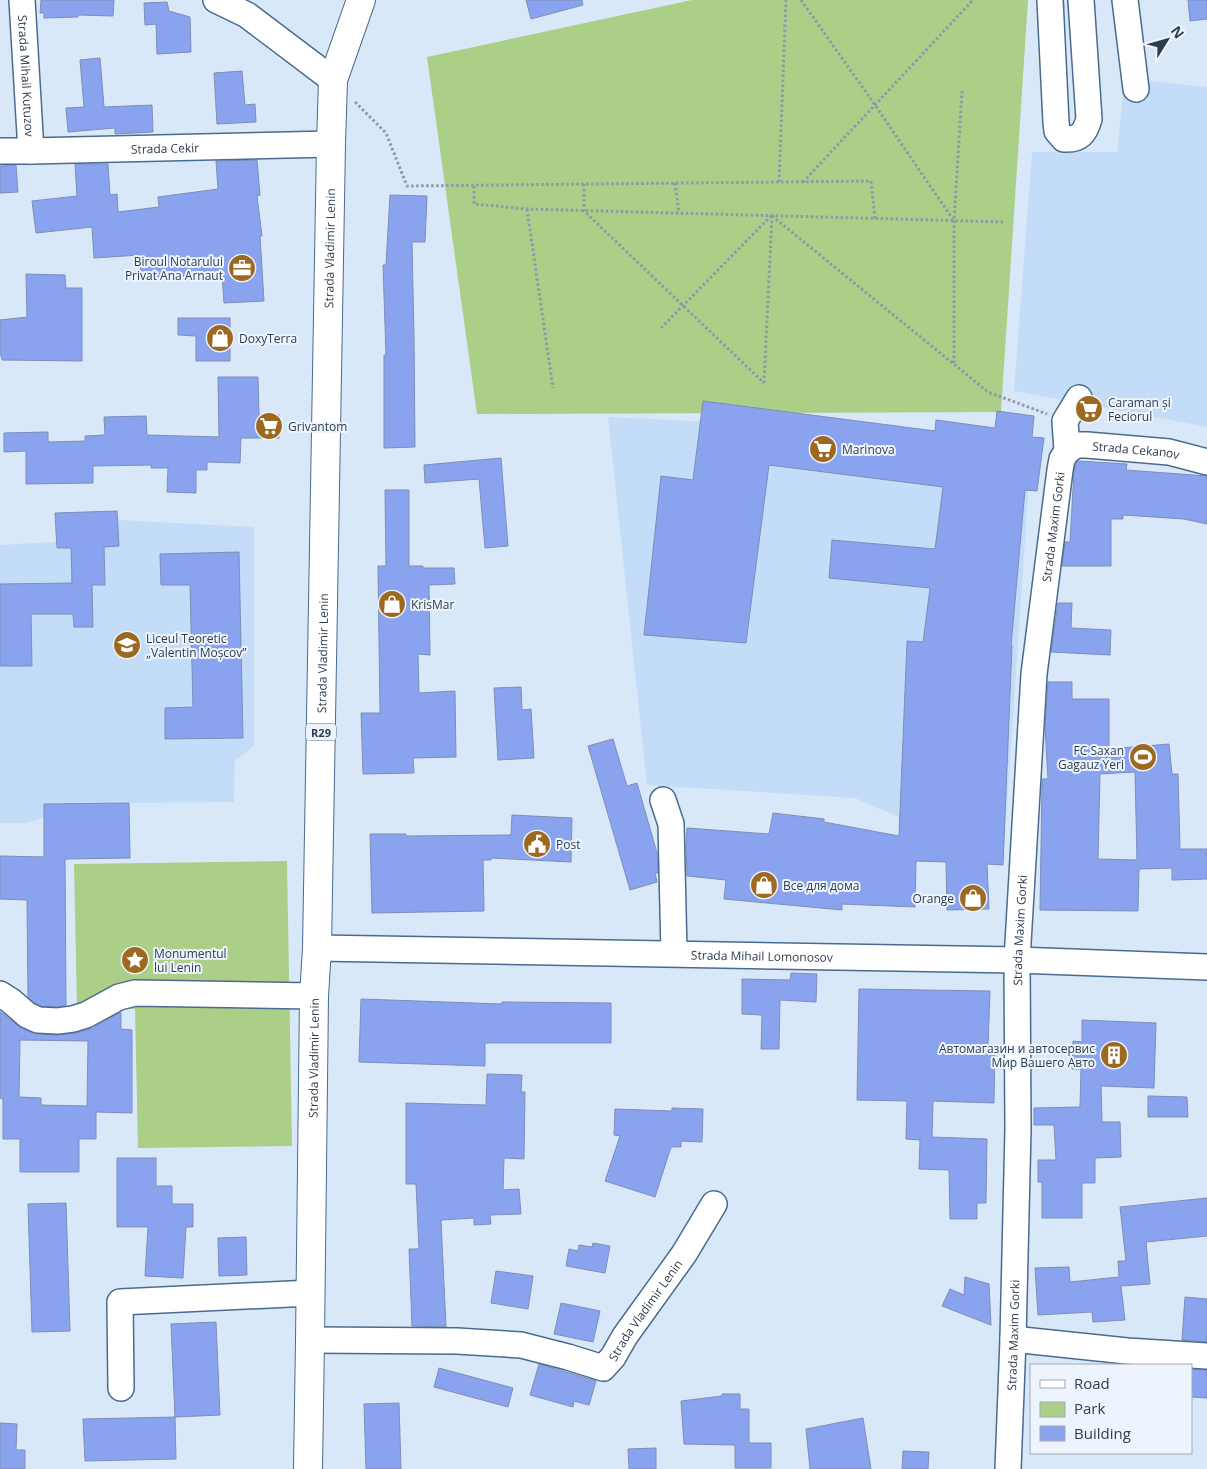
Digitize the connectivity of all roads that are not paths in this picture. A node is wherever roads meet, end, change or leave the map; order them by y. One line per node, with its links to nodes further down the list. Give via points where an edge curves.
1 (22, 0): 11 (street, Strada Mihail Kutuzov)
2 (216, 0): 7 (street, via 247,15)
3 (361, 0): 7 (main road, Strada Vladimir Lenin / R29)
4 (1050, 0): 5 (street, via 1056,122 1064,139 1072,140 1081,136 1089,118)
5 (1081, 0)
6 (1125, 0): 8 (street)
7 (333, 80): 9 (main road, Strada Vladimir Lenin / R29)
8 (1136, 89)
9 (331, 144): 11 (street, Strada Cekir); 16 (main road, Strada Vladimir Lenin / R29)
10 (0, 151): 11 (street, Strada Cekir)
11 (31, 151)
12 (1079, 398): 13 (street, Strada Maxim Gorki, via 1065,421)
13 (1067, 450): 14 (street, Strada Cekanov, via 1076,445 1087,445 1169,452); 18 (street, Strada Maxim Gorki, via 1060,470 1034,674)
14 (1207, 462)
15 (663, 800): 17 (street, via 671,824)
16 (317, 948): 17 (street, Strada Mihail Lomonosov); 21 (main road, Strada Vladimir Lenin / R29)
17 (674, 953): 18 (street, Strada Mihail Lomonosov)
18 (1017, 960): 19 (street, Strada Mihail Lomonosov); 24 (street, Strada Maxim Gorki)
19 (1207, 967)
20 (0, 994): 21 (street, via 38,1020 73,1019 135,993)
21 (314, 996): 23 (main road, Strada Vladimir Lenin / R29)
22 (714, 1204): 25 (street, Strada Vladimir Lenin, via 684,1254 603,1368 521,1345)
23 (311, 1293): 25 (main road, Strada Vladimir Lenin / R29); 27 (street, via 120,1302)
24 (1014, 1339): 26 (street); 29 (street, Strada Maxim Gorki)
25 (310, 1340): 28 (main road, Strada Vladimir Lenin / R29)
26 (1207, 1356)
27 (121, 1388)
28 (308, 1469)
29 (1008, 1469)

